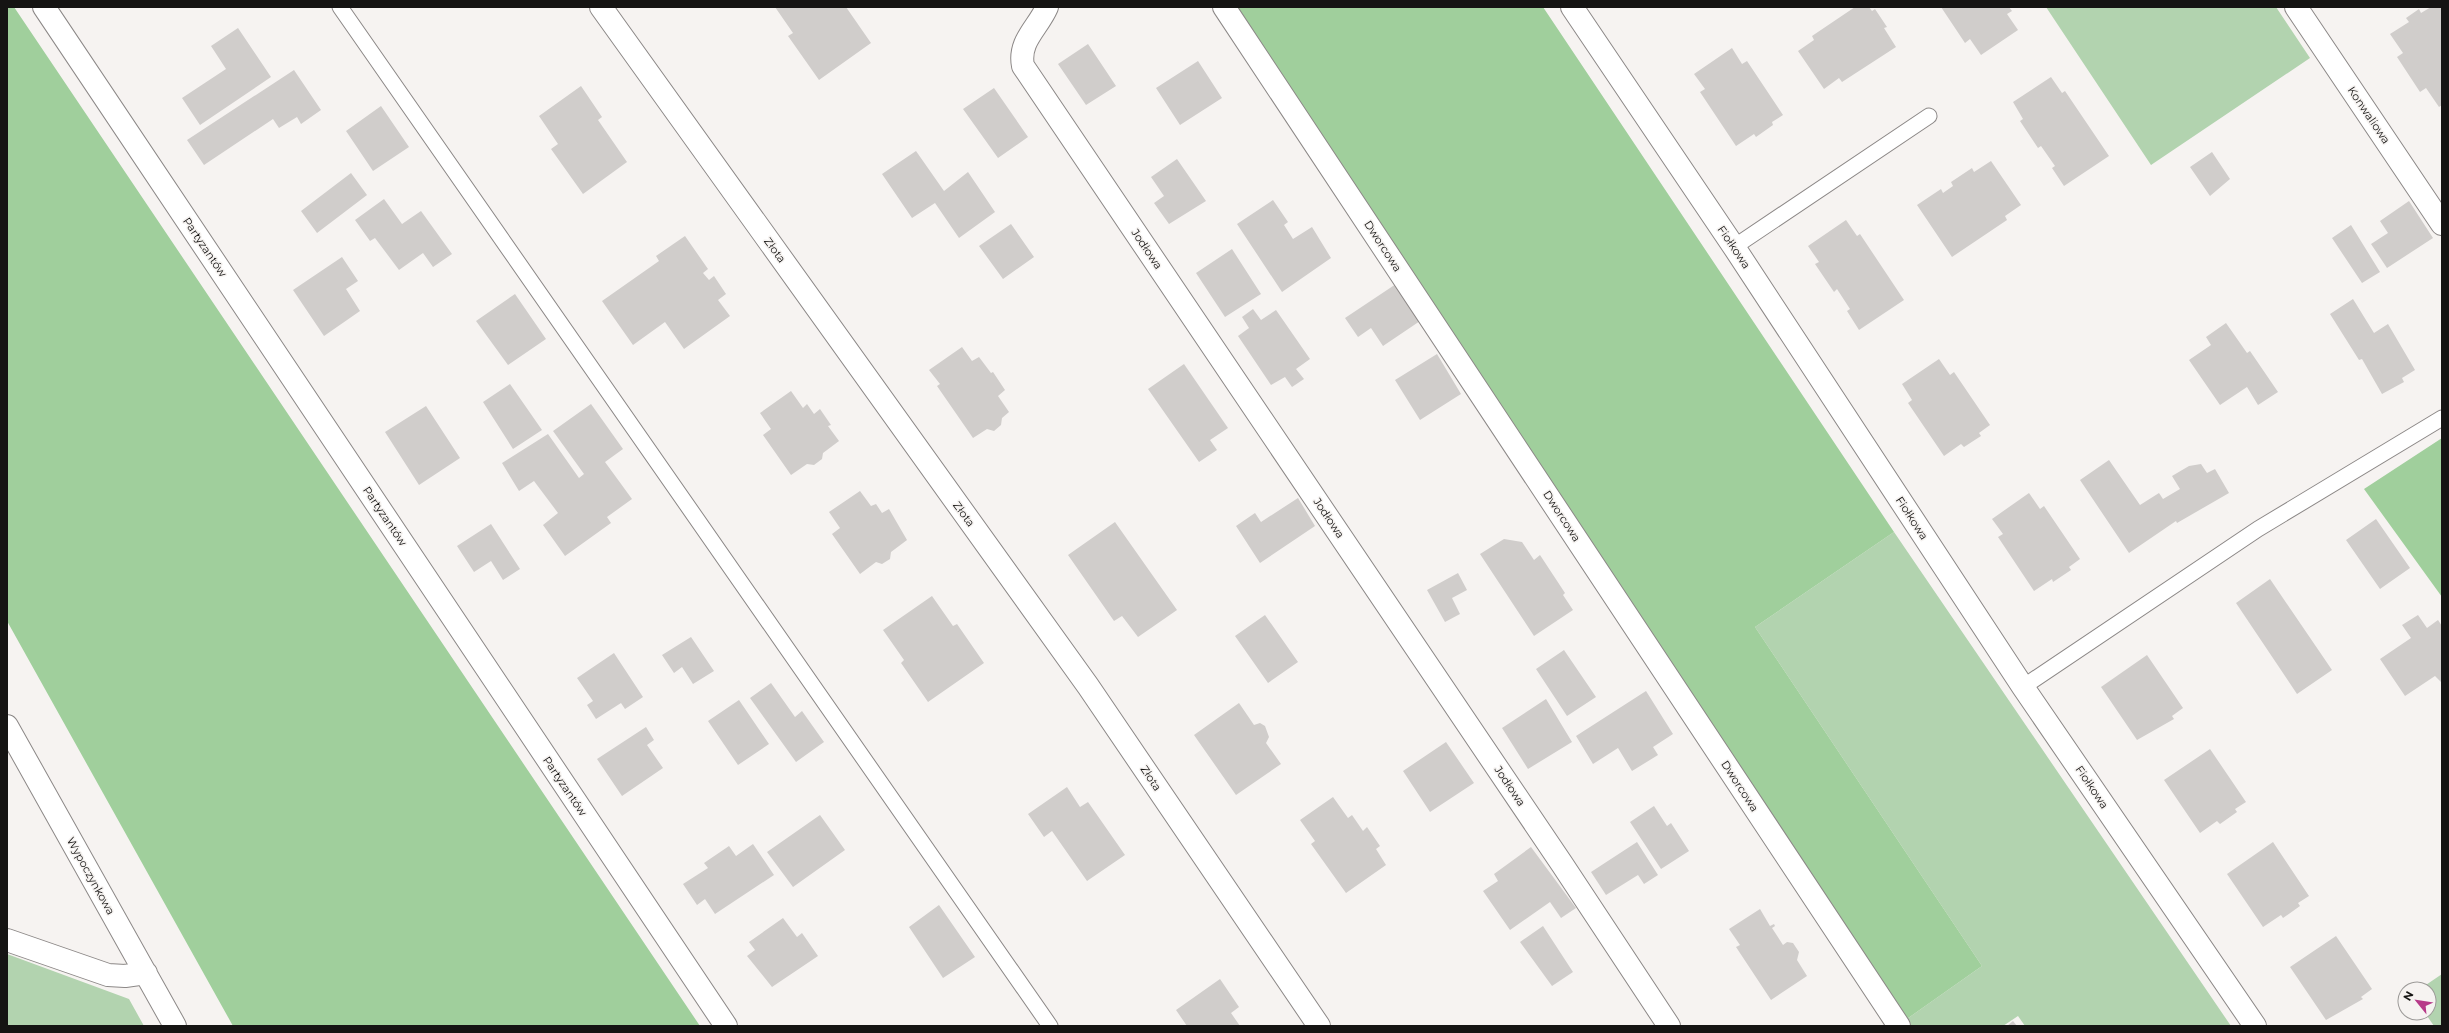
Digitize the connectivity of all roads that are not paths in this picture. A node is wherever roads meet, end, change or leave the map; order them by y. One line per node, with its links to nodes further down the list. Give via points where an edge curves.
1 (44, 7): 17 (street, Partyzantów)
2 (340, 7): 18 (lane)
3 (601, 7): 19 (street, Złota, via 1088,686)
4 (1047, 7): 20 (street, Jodłowa, via 1022,50 1023,66 1562,864)
5 (1224, 7): 21 (street, Dworcowa)
6 (1572, 7): 10 (street, Fiołkowa)
7 (2296, 7): 9 (street, Konwaliowa)
8 (1929, 116): 10 (lane)
9 (2442, 224)
10 (1734, 247): 12 (street, Fiołkowa)
11 (2442, 418): 12 (lane, via 2258,529)
12 (2023, 688): 22 (street, Fiołkowa)
13 (7, 726): 15 (street, Wypoczynkowa)
14 (7, 940): 15 (street, via 108,975)
15 (146, 973): 16 (street, Wypoczynkowa)
16 (175, 1026)
17 (726, 1026)
18 (1050, 1026)
19 (1319, 1026)
20 (1668, 1026)
21 (1899, 1026)
22 (2256, 1026)

